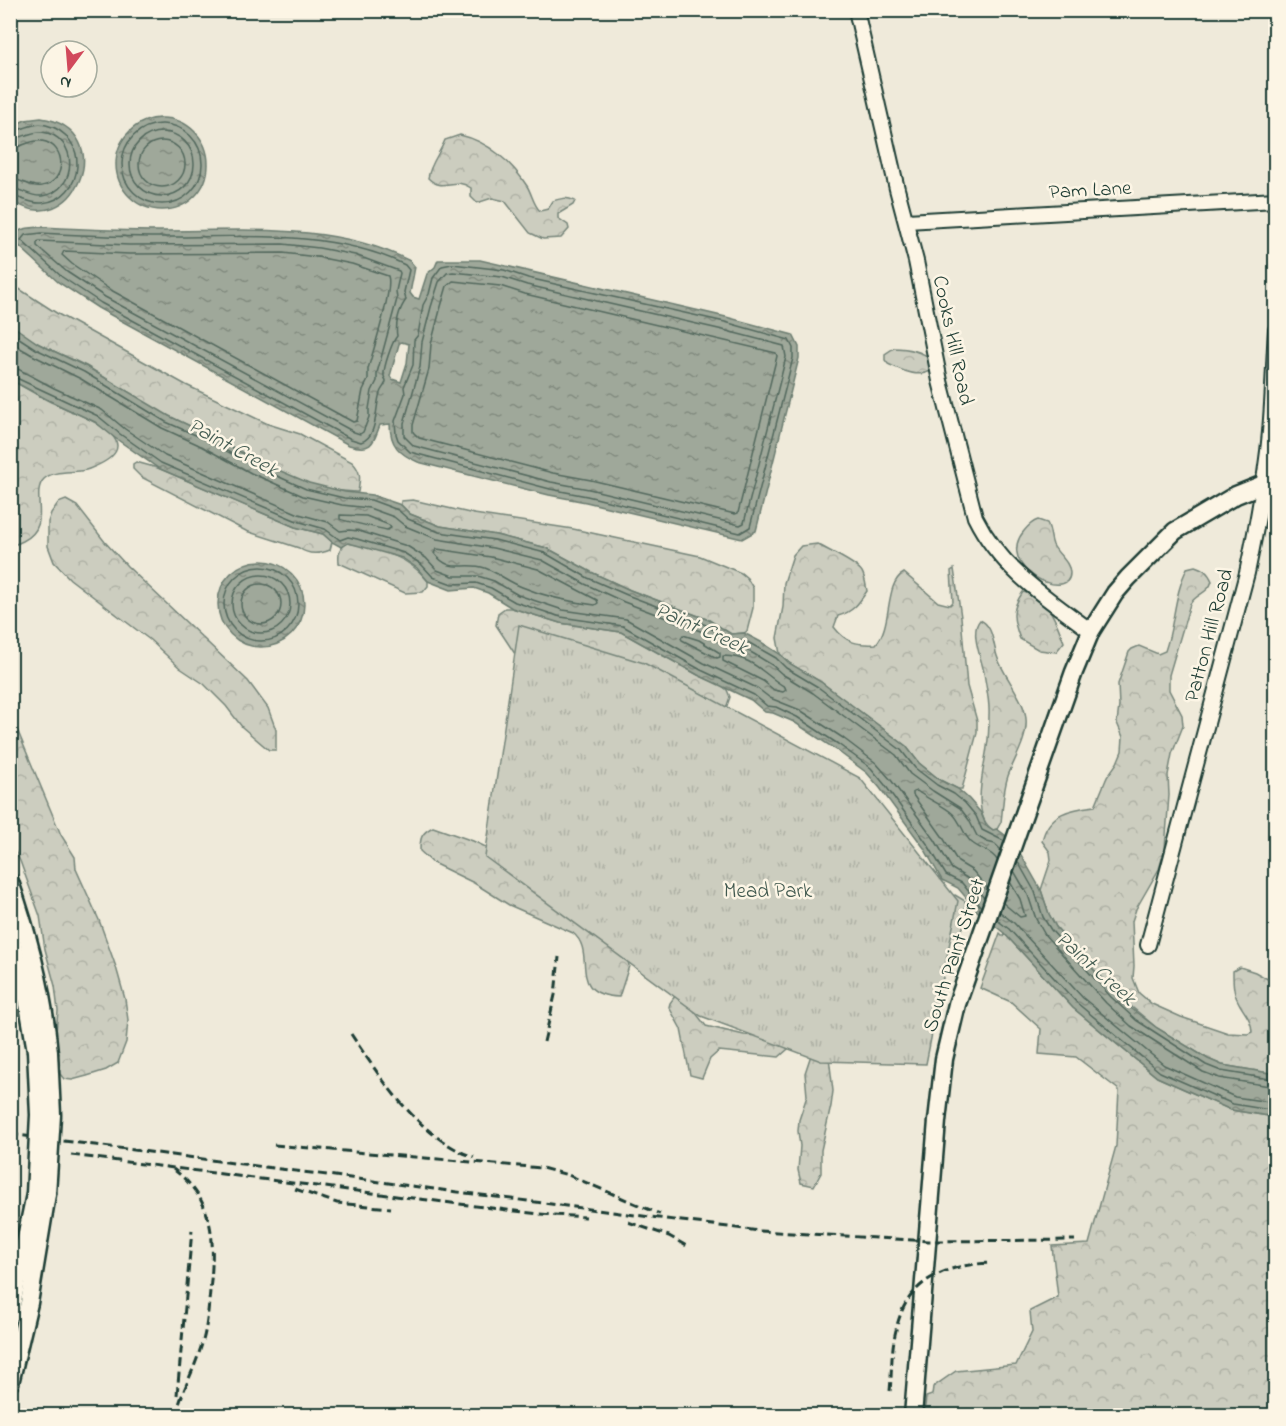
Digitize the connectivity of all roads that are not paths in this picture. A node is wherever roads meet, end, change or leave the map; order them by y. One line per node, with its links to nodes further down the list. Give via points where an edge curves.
1 (856, 10): 3 (street, Cooks Hill Road)
2 (1275, 200): 3 (street, Pam Lane)
3 (906, 221): 6 (street, Cooks Hill Road, via 940,381 975,517 1010,567)
4 (1275, 330): 5 (street, Patton Hill Road)
5 (1269, 482): 6 (main road, South Paint Street, via 1236,495 1175,531 1128,578); 9 (street, Patton Hill Road)
6 (1091, 631): 14 (main road, South Paint Street, via 952,1021 941,1074)
7 (10, 882): 10 (main road, via 32,950 46,1027)
8 (10, 933): 10 (main road)
9 (1148, 945)
10 (42, 1052): 11 (main road, bridge)
11 (41, 1194): 12 (main road); 13 (main road, via 29,1303)
12 (10, 1315)
13 (10, 1383)
14 (913, 1416)

